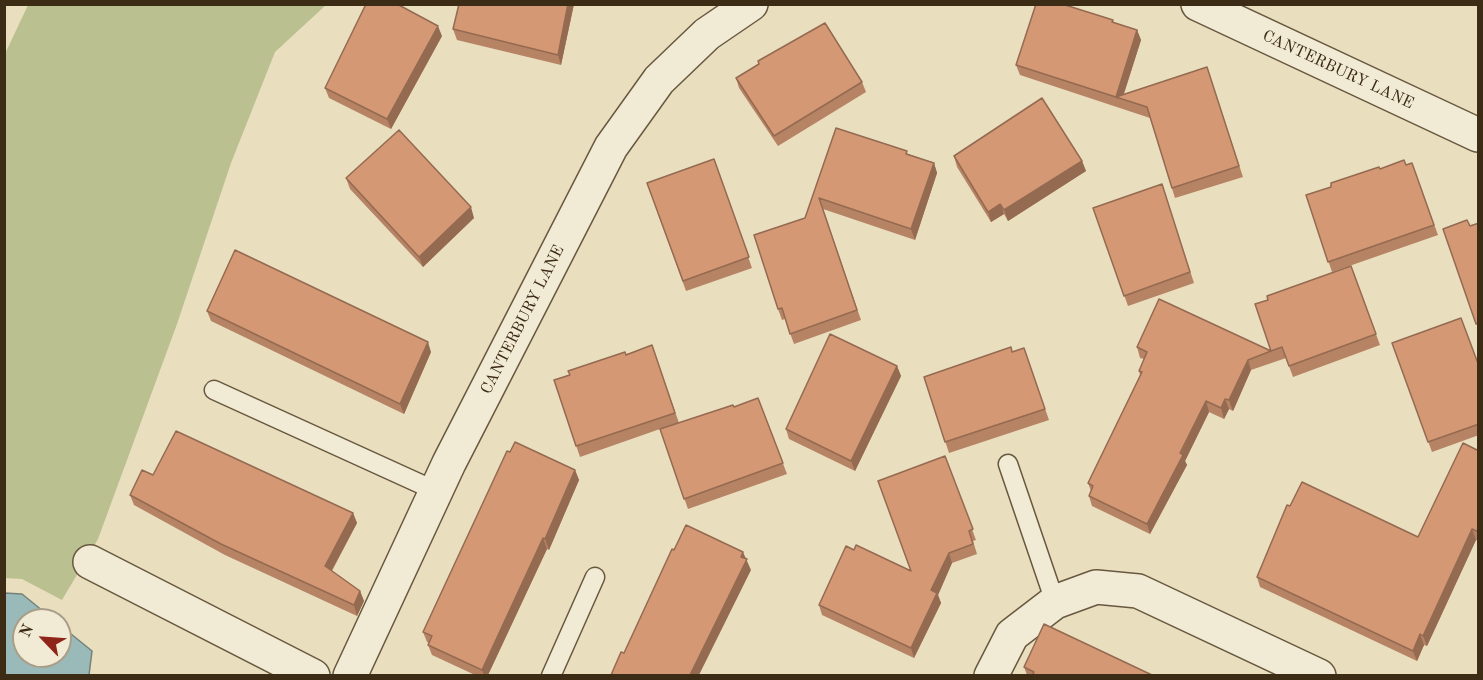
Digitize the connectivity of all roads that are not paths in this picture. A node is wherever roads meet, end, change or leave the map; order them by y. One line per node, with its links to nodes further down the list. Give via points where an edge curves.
1 (751, 4): 6 (street, CANTERBURY LANE, via 707,34 659,80 611,147)
2 (1198, 4): 3 (street, CANTERBURY LANE)
3 (1479, 135)
4 (214, 390): 6 (lane)
5 (1008, 464): 9 (lane)
6 (436, 491): 11 (street, CANTERBURY LANE)
7 (90, 562): 10 (street)
8 (595, 577): 12 (lane)
9 (1055, 602): 13 (street, via 1012,635); 14 (street, via 1096,587 1138,591)
10 (313, 675)
11 (350, 675)
12 (550, 675)
13 (991, 675)
14 (1319, 675)

